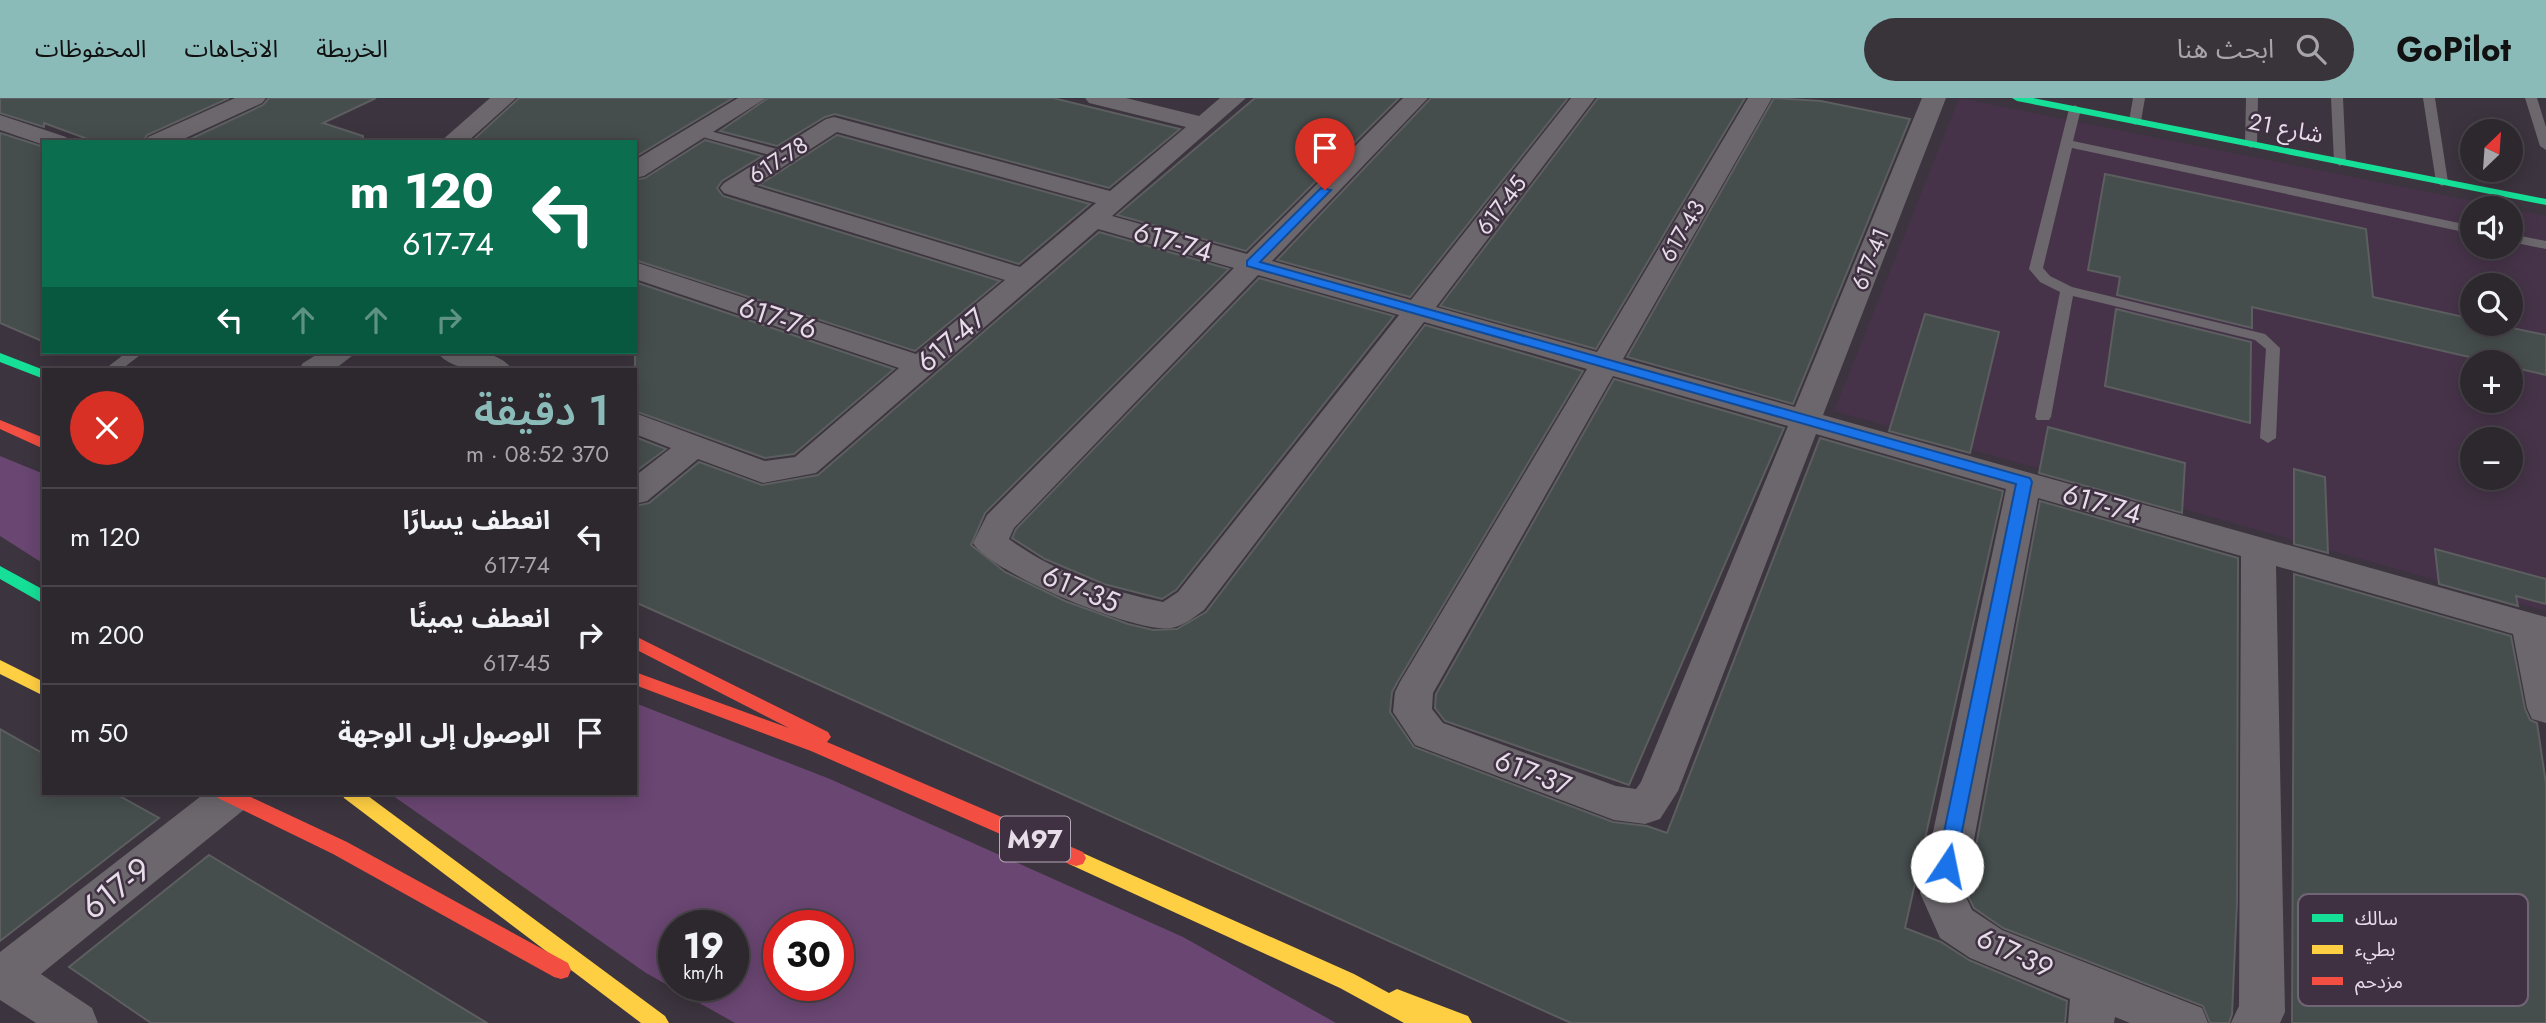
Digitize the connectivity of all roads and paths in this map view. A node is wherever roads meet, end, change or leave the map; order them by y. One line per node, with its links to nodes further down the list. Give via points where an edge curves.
1 (254, 98): 22 (street)
2 (504, 98): 23 (street)
3 (754, 98): 20 (street)
4 (1097, 98): 19 (street)
5 (1234, 98): 19 (street, 617-47)
6 (1416, 98): 36 (street)
7 (1583, 98): 40 (street, 617-45)
8 (1760, 98): 45 (street, 617-43)
9 (1934, 98): 52 (street, 617-41)
10 (2021, 98): 16 (main road, شارع 21)
11 (2139, 98): 17 (lane)
12 (2252, 98): 25 (lane)
13 (2337, 98): 28 (lane)
14 (2429, 98): 30 (lane)
15 (2531, 98): 26 (lane)
16 (2075, 109): 17 (main road, شارع 21); 24 (lane)
17 (2134, 121): 25 (main road, شارع 21)
18 (0, 122): 21 (street)
19 (1204, 124): 32 (street, 617-47)
20 (699, 132): 27 (lane); 29 (street)
21 (51, 140)
22 (161, 140)
23 (454, 140)
24 (2066, 143): 33 (lane); 39 (lane, via 2036,269)
25 (2251, 144): 28 (main road, شارع 21)
26 (2546, 146)
27 (784, 155): 32 (street, 617-78, via 834,124); 38 (street, 617-78, via 733,188)
28 (2340, 162): 30 (main road, شارع 21)
29 (637, 170)
30 (2442, 182): 31 (main road, شارع 21)
31 (2546, 202)
32 (1104, 210): 36 (street, 617-74); 38 (street, 617-47)
33 (2460, 227)
34 (2523, 240): 35 (lane)
35 (2546, 245)
36 (1252, 264): 40 (street, 617-74); 40 (street, 617-35, via 999,523 990,543 1008,559 1139,612 1169,616 1191,601)
37 (637, 271): 46 (street, 617-76)
38 (1025, 277): 46 (street, 617-47)
39 (2067, 290): 51 (lane); 55 (lane, via 2260,338 2273,348)
40 (1419, 312): 45 (street, 617-74)
41 (134, 354): 47 (lane)
42 (339, 354): 48 (street)
43 (466, 354): 49 (street)
44 (0, 357): 50 (main road)
45 (1605, 364): 52 (street, 617-74); 52 (street, 617-37, via 1414,692 1412,712 1429,734 1614,803 1645,807 1658,791)
46 (922, 366): 57 (street, 617-47, via 804,466 763,472)
47 (113, 368)
48 (316, 368)
49 (495, 368)
50 (42, 374)
51 (2043, 417)
52 (1805, 420): 58 (street, 617-74)
53 (637, 424): 57 (street, 617-47)
54 (2, 425): 56 (main road)
55 (2268, 439)
56 (42, 443)
57 (694, 446): 59 (street)
58 (2024, 482): 60 (street, 617-74); 75 (street, 617-39, via 1942,893 1956,924)
59 (637, 492)
60 (2258, 549): 63 (street, 617-74); 81 (street, via 2262,1012)
61 (0, 572): 62 (main road)
62 (42, 597)
63 (2538, 628): 68 (street)
64 (637, 643): 69 (main road)
65 (0, 666): 67 (main road)
66 (637, 679): 69 (main road, M97)
67 (42, 689)
68 (2546, 708)
69 (901, 779): 74 (main road, M97)
70 (227, 795): 73 (street, 617-9)
71 (230, 795): 77 (main road, via 340,848)
72 (354, 795): 77 (main road)
73 (3, 977): 76 (street)
74 (1347, 981): 78 (main road, M97); 79 (main road)
75 (2092, 1005): 80 (street, 617-39)
76 (75, 1023)
77 (656, 1023)
78 (1424, 1023)
79 (1461, 1023)
80 (2185, 1023)
81 (2253, 1023)

